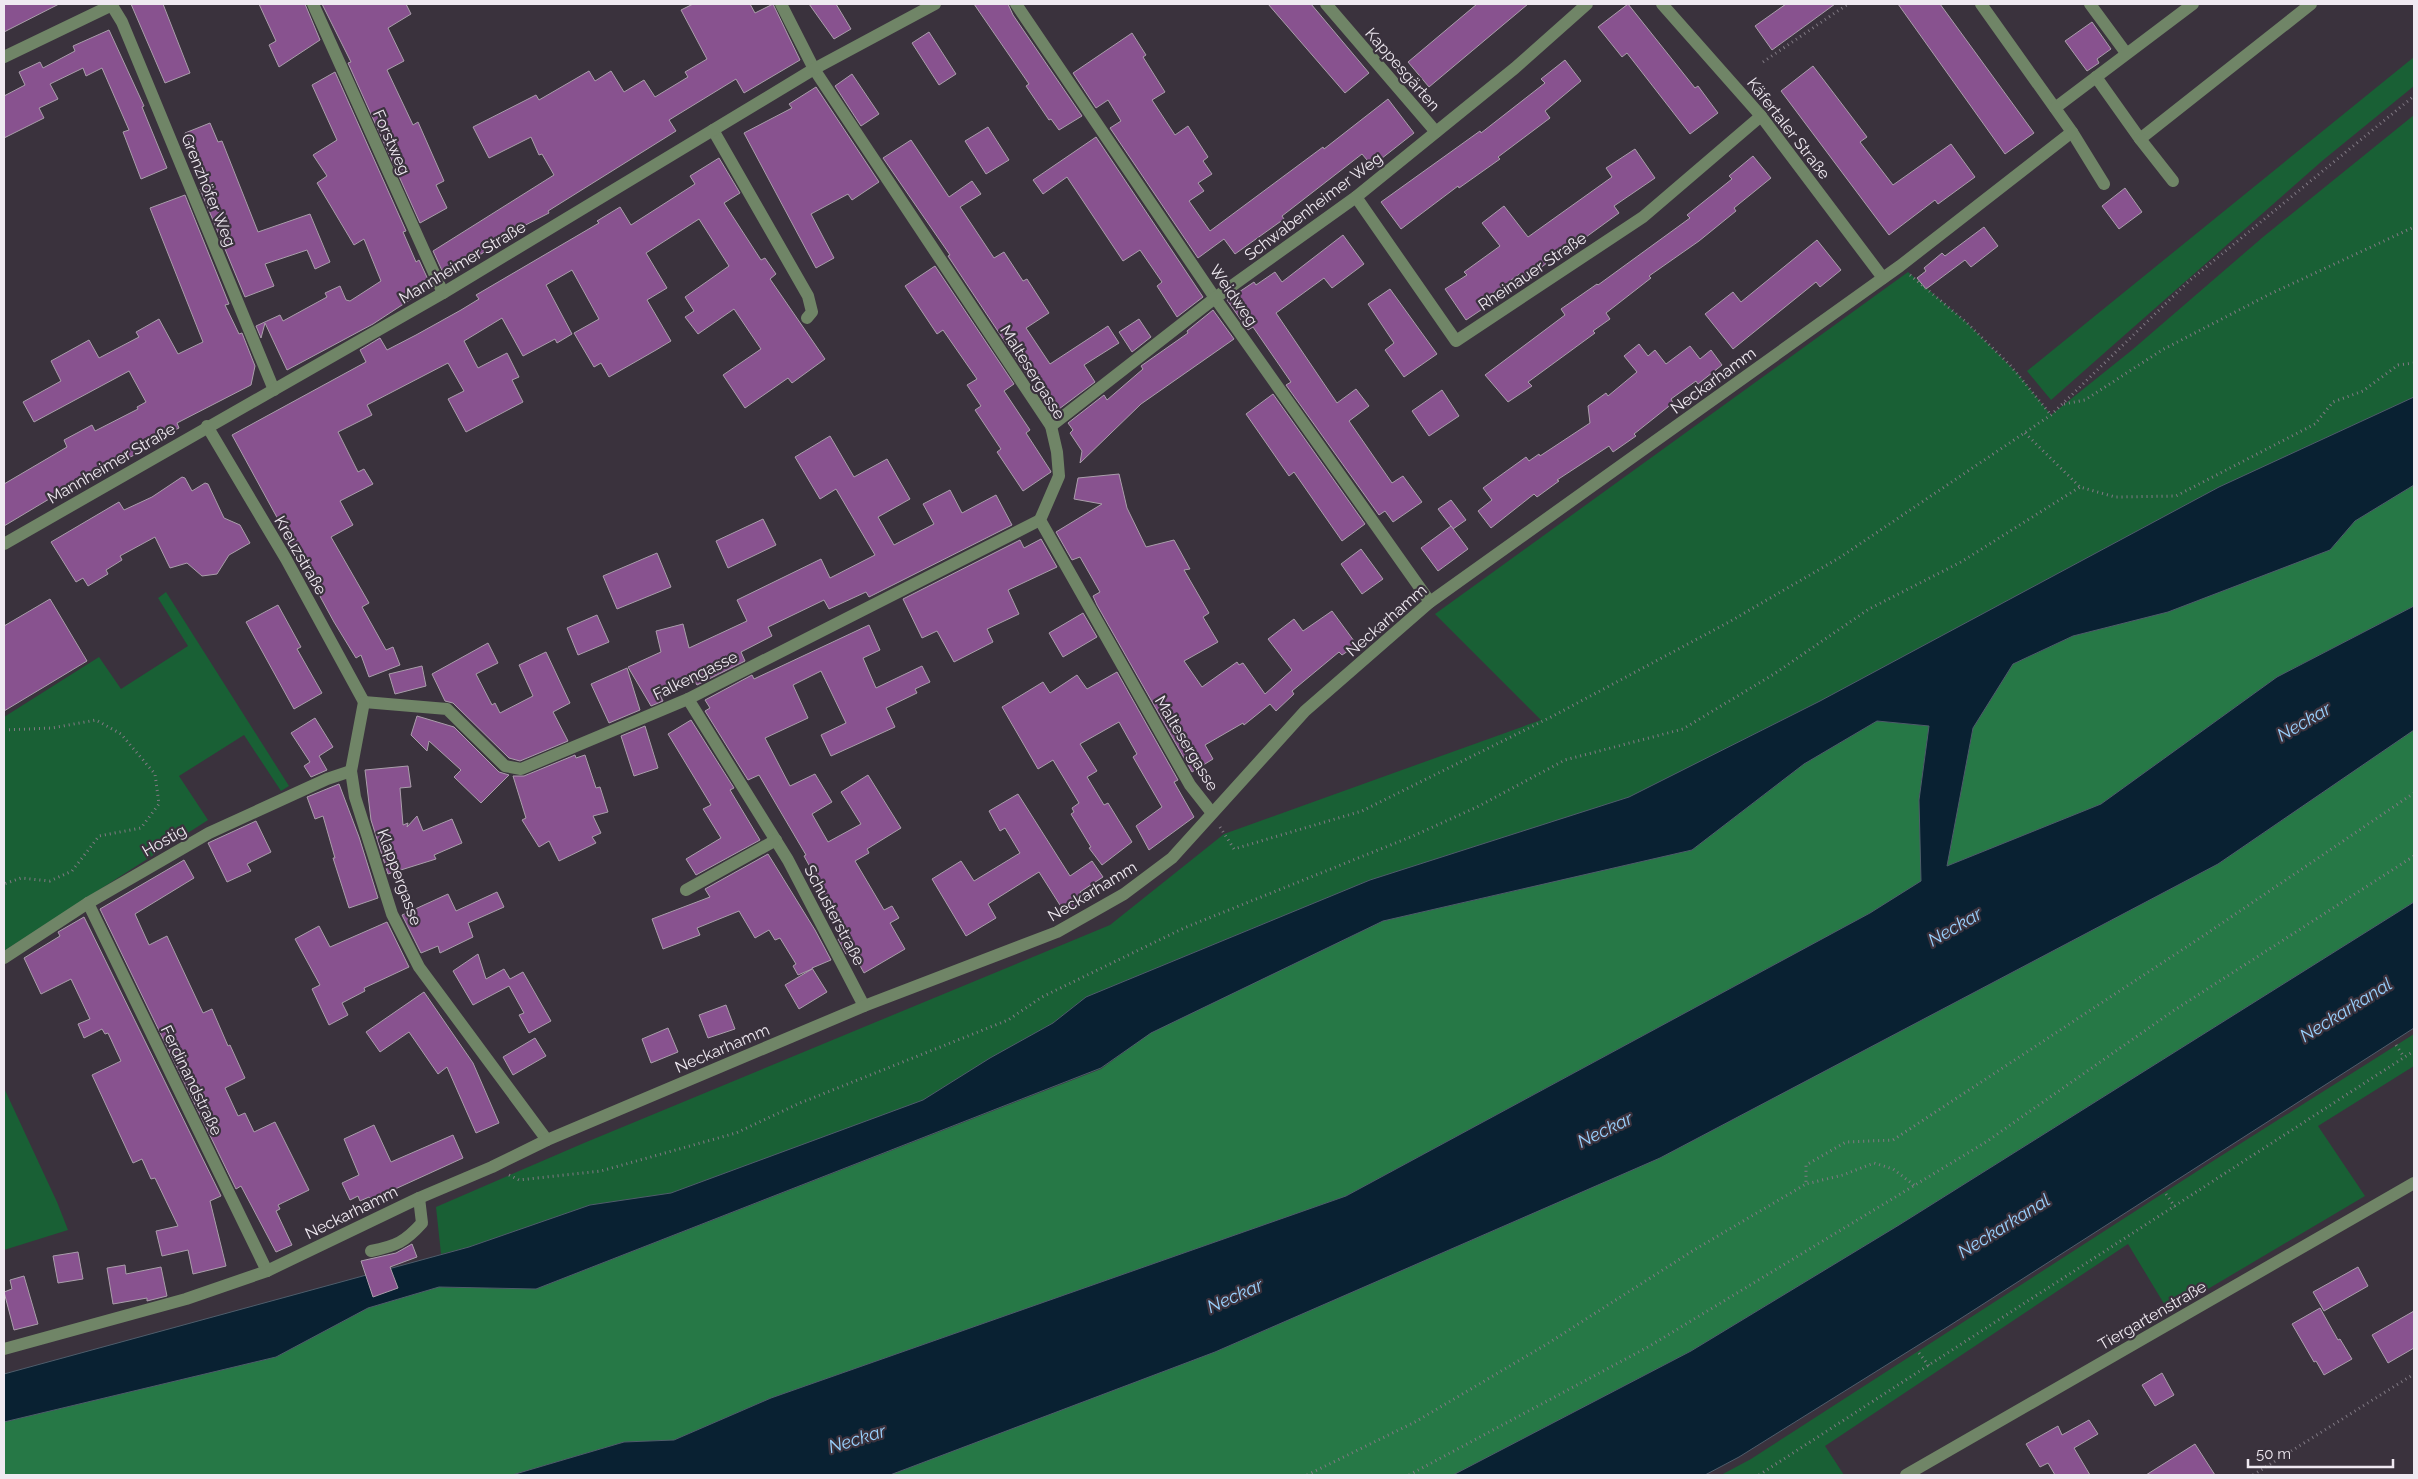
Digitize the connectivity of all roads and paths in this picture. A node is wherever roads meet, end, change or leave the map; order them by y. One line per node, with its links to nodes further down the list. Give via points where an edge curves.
1 (111, 4): 15 (street); 36 (street, Grenzhöfer Weg, via 122,22)
2 (313, 4): 32 (street, Forstweg)
3 (781, 4): 17 (street, Maltesergasse)
4 (935, 4): 17 (street, Mannheimer Straße)
5 (1016, 4): 33 (street, Weidweg)
6 (1326, 4): 23 (street, Kappesgärten)
7 (1587, 4): 23 (street, Schwabenheimer Weg)
8 (1662, 4): 21 (street, Käfertaler Straße)
9 (1848, 4): 16 (path)
10 (1981, 4): 20 (street)
11 (2090, 4): 14 (street)
12 (2193, 4): 14 (street)
13 (2311, 4): 25 (street)
14 (2126, 54): 18 (street)
15 (4, 57)
16 (1763, 62)
17 (814, 69): 22 (street, Mannheimer Straße); 40 (street, Maltesergasse)
18 (2096, 76): 20 (street); 25 (street)
19 (2414, 96): 37 (path, via 2189,281)
20 (2054, 108): 24 (street)
21 (1761, 116): 28 (street, Rheinauer Straße, via 1644,217 1456,341); 30 (street, Käfertaler Straße)
22 (713, 130): 32 (street, Mannheimer Straße); 34 (street, via 808,296 812,312)
23 (1436, 132): 28 (street, Schwabenheimer Weg)
24 (2072, 132): 27 (street); 30 (street, Neckarhamm)
25 (2140, 139): 26 (street)
26 (2173, 180)
27 (2104, 184)
28 (1356, 197): 33 (street, Schwabenheimer Weg)
29 (2414, 227): 37 (path, via 2270,294 2162,350 2085,400)
30 (1883, 278): 45 (street, Neckarhamm)
31 (1921, 284): 38 (path, via 2010,365)
32 (442, 293): 36 (street, Mannheimer Straße)
33 (1215, 298): 40 (street, Schwabenheimer Weg); 45 (street, Weidweg)
34 (807, 318)
35 (2414, 363): 42 (path, via 2398,365 2363,391 2333,402 2315,424 2176,496 2115,496)
36 (274, 390): 39 (street, Mannheimer Straße)
37 (2063, 404): 38 (path)
38 (2051, 415): 41 (path)
39 (208, 426): 44 (street, Mannheimer Straße); 47 (street, Kreuzstraße)
40 (1051, 426): 43 (street, Maltesergasse, via 1059,476)
41 (2025, 432): 42 (path); 51 (path, via 1839,558 1730,622 1553,716 1362,811 1234,849)
42 (2080, 487): 63 (path, via 1961,562 1869,609 1774,674 1683,729 1565,760 1477,807 1413,836 1184,928 1042,997 1008,1020 800,1103 736,1133 602,1171 574,1175 519,1180)
43 (1040, 520): 46 (street, Falkengasse); 51 (street, Maltesergasse, via 1190,785)
44 (4, 544)
45 (1430, 602): 51 (street, Neckarhamm, via 1305,711)
46 (688, 699): 47 (street, Falkengasse, via 521,769 505,766 447,709); 52 (street, Schusterstraße)
47 (364, 702): 49 (street, Klappergasse)
48 (4, 730): 54 (path, via 52,728 96,720 121,734 155,774 159,804 141,828 98,836 72,871 50,882 21,878)
49 (351, 771): 56 (street, Hostig, via 209,833); 62 (street, Klappergasse, via 355,797 392,914 419,966)
50 (2414, 793): 65 (path, via 1893,1140 1846,1142 1820,1154 1806,1165)
51 (1212, 813): 58 (street, Neckarhamm, via 1172,858 1124,894 1065,927)
52 (776, 840): 55 (street); 58 (street, Schusterstraße)
53 (2414, 856): 66 (path, via 2181,1006 1986,1142)
54 (4, 884)
55 (686, 890)
56 (88, 904): 57 (street, Hostig); 71 (street, Ferdinandstraße)
57 (4, 958)
58 (864, 1006): 62 (street, Neckarhamm)
59 (2396, 1045): 61 (path)
60 (2414, 1050): 61 (path)
61 (2404, 1057): 69 (path)
62 (547, 1140): 63 (street, Neckarhamm)
63 (492, 1167): 68 (street, Neckarhamm)
64 (2414, 1183): 79 (street, Tiergartenstraße)
65 (1806, 1184): 66 (path, via 1874,1163 1893,1169); 76 (path, via 1415,1422)
66 (1914, 1185): 77 (path, via 1648,1346)
67 (2166, 1194): 69 (path)
68 (418, 1198): 70 (street, via 422,1223 408,1239); 71 (street, Neckarhamm)
69 (2175, 1207): 74 (path)
70 (371, 1251)
71 (267, 1271): 72 (street, Neckarhamm, via 186,1299)
72 (4, 1350)
73 (1920, 1353): 74 (path)
74 (1929, 1366): 78 (path)
75 (2414, 1374): 80 (path)
76 (1307, 1475)
77 (1409, 1475)
78 (1760, 1475)
79 (1906, 1475)
80 (2254, 1475)

